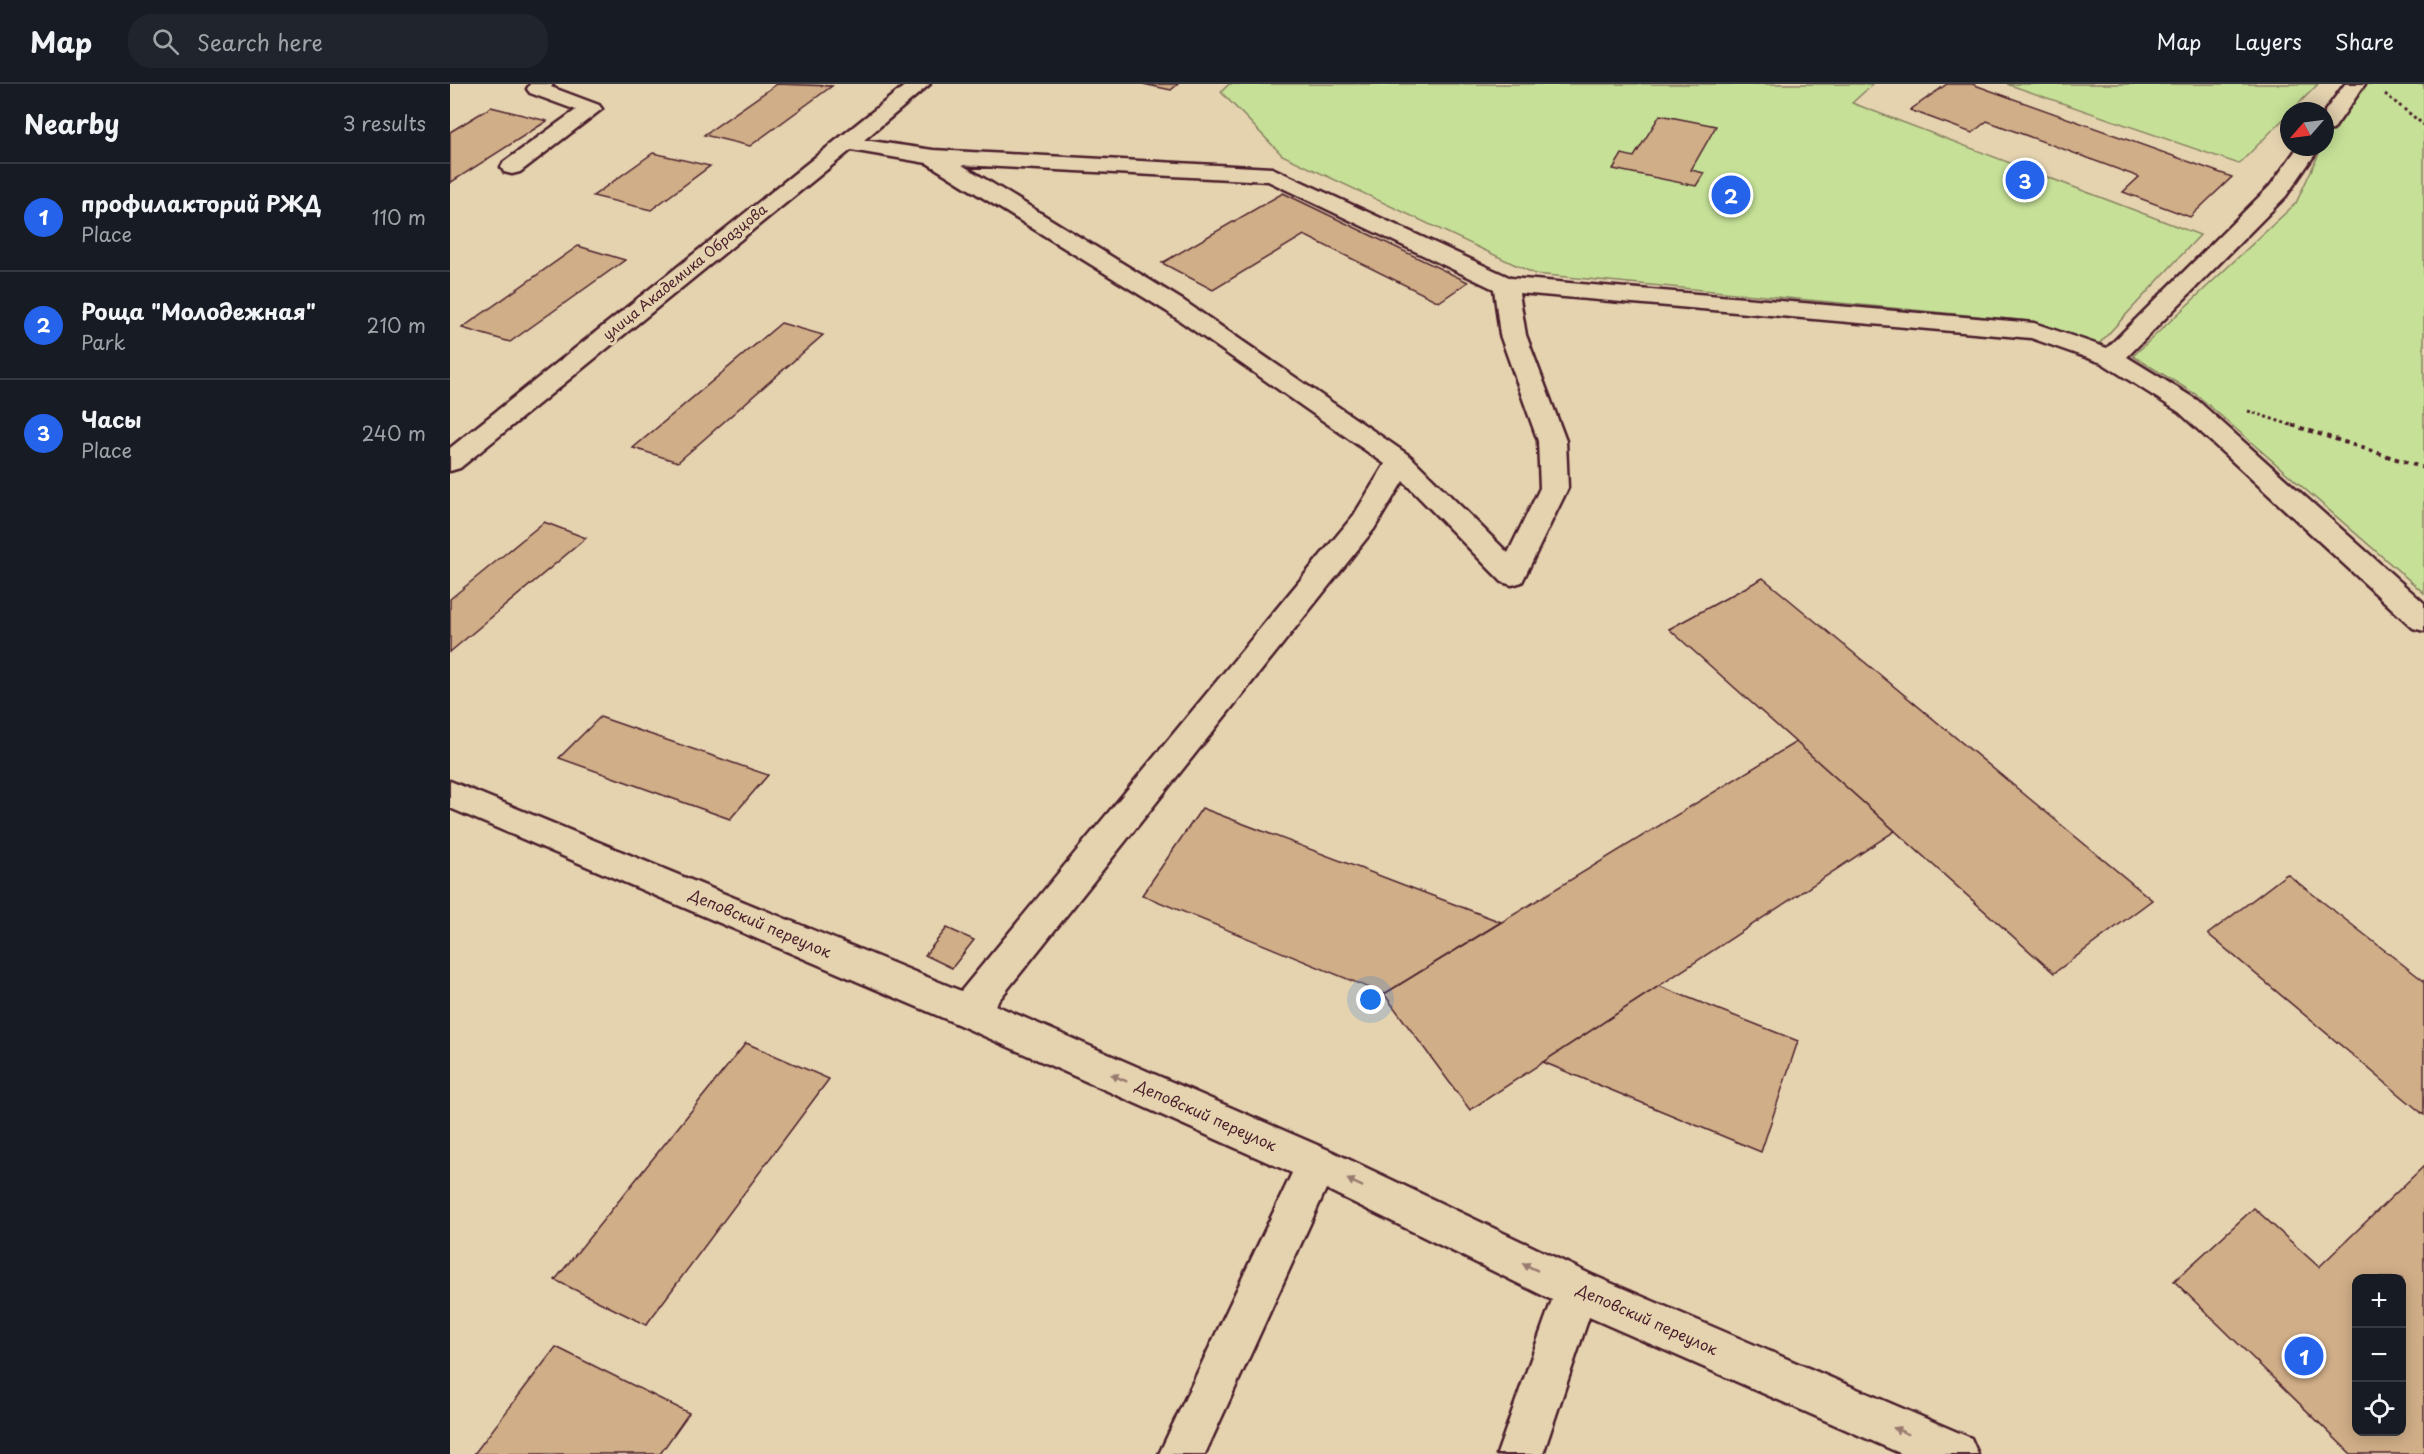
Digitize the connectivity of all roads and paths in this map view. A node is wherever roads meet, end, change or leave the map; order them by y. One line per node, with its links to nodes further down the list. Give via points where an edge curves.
1 (543, 84): 10 (street, via 537,89 592,109)
2 (920, 84): 7 (street, улица Академика Образцова)
3 (2355, 84): 5 (street)
4 (2381, 91): 6 (path)
5 (2334, 113)
6 (2424, 125)
7 (845, 142): 9 (street); 14 (street, улица Академика Образцова)
8 (2303, 156): 12 (street, via 2278,190)
9 (933, 157): 11 (street, via 1272,174); 15 (street, via 1175,306)
10 (512, 167)
11 (1506, 285): 12 (street, via 2034,332); 15 (street, via 1513,335 1552,441 1554,488 1512,575)
12 (2111, 358): 17 (street, via 2188,406)
13 (2237, 407): 16 (path)
14 (450, 462)
15 (1400, 462): 19 (street, via 1364,522)
16 (2424, 468)
17 (2424, 620)
18 (450, 794): 19 (street, Деповский переулок)
19 (968, 1011): 20 (street, Деповский переулок, one-way to 19)
20 (1317, 1164): 21 (street, Деповский переулок, one-way to 20); 22 (street)
21 (1577, 1290): 23 (street); 24 (street, Деповский переулок, one-way to 21)
22 (1182, 1454)
23 (1520, 1454)
24 (1955, 1454)

